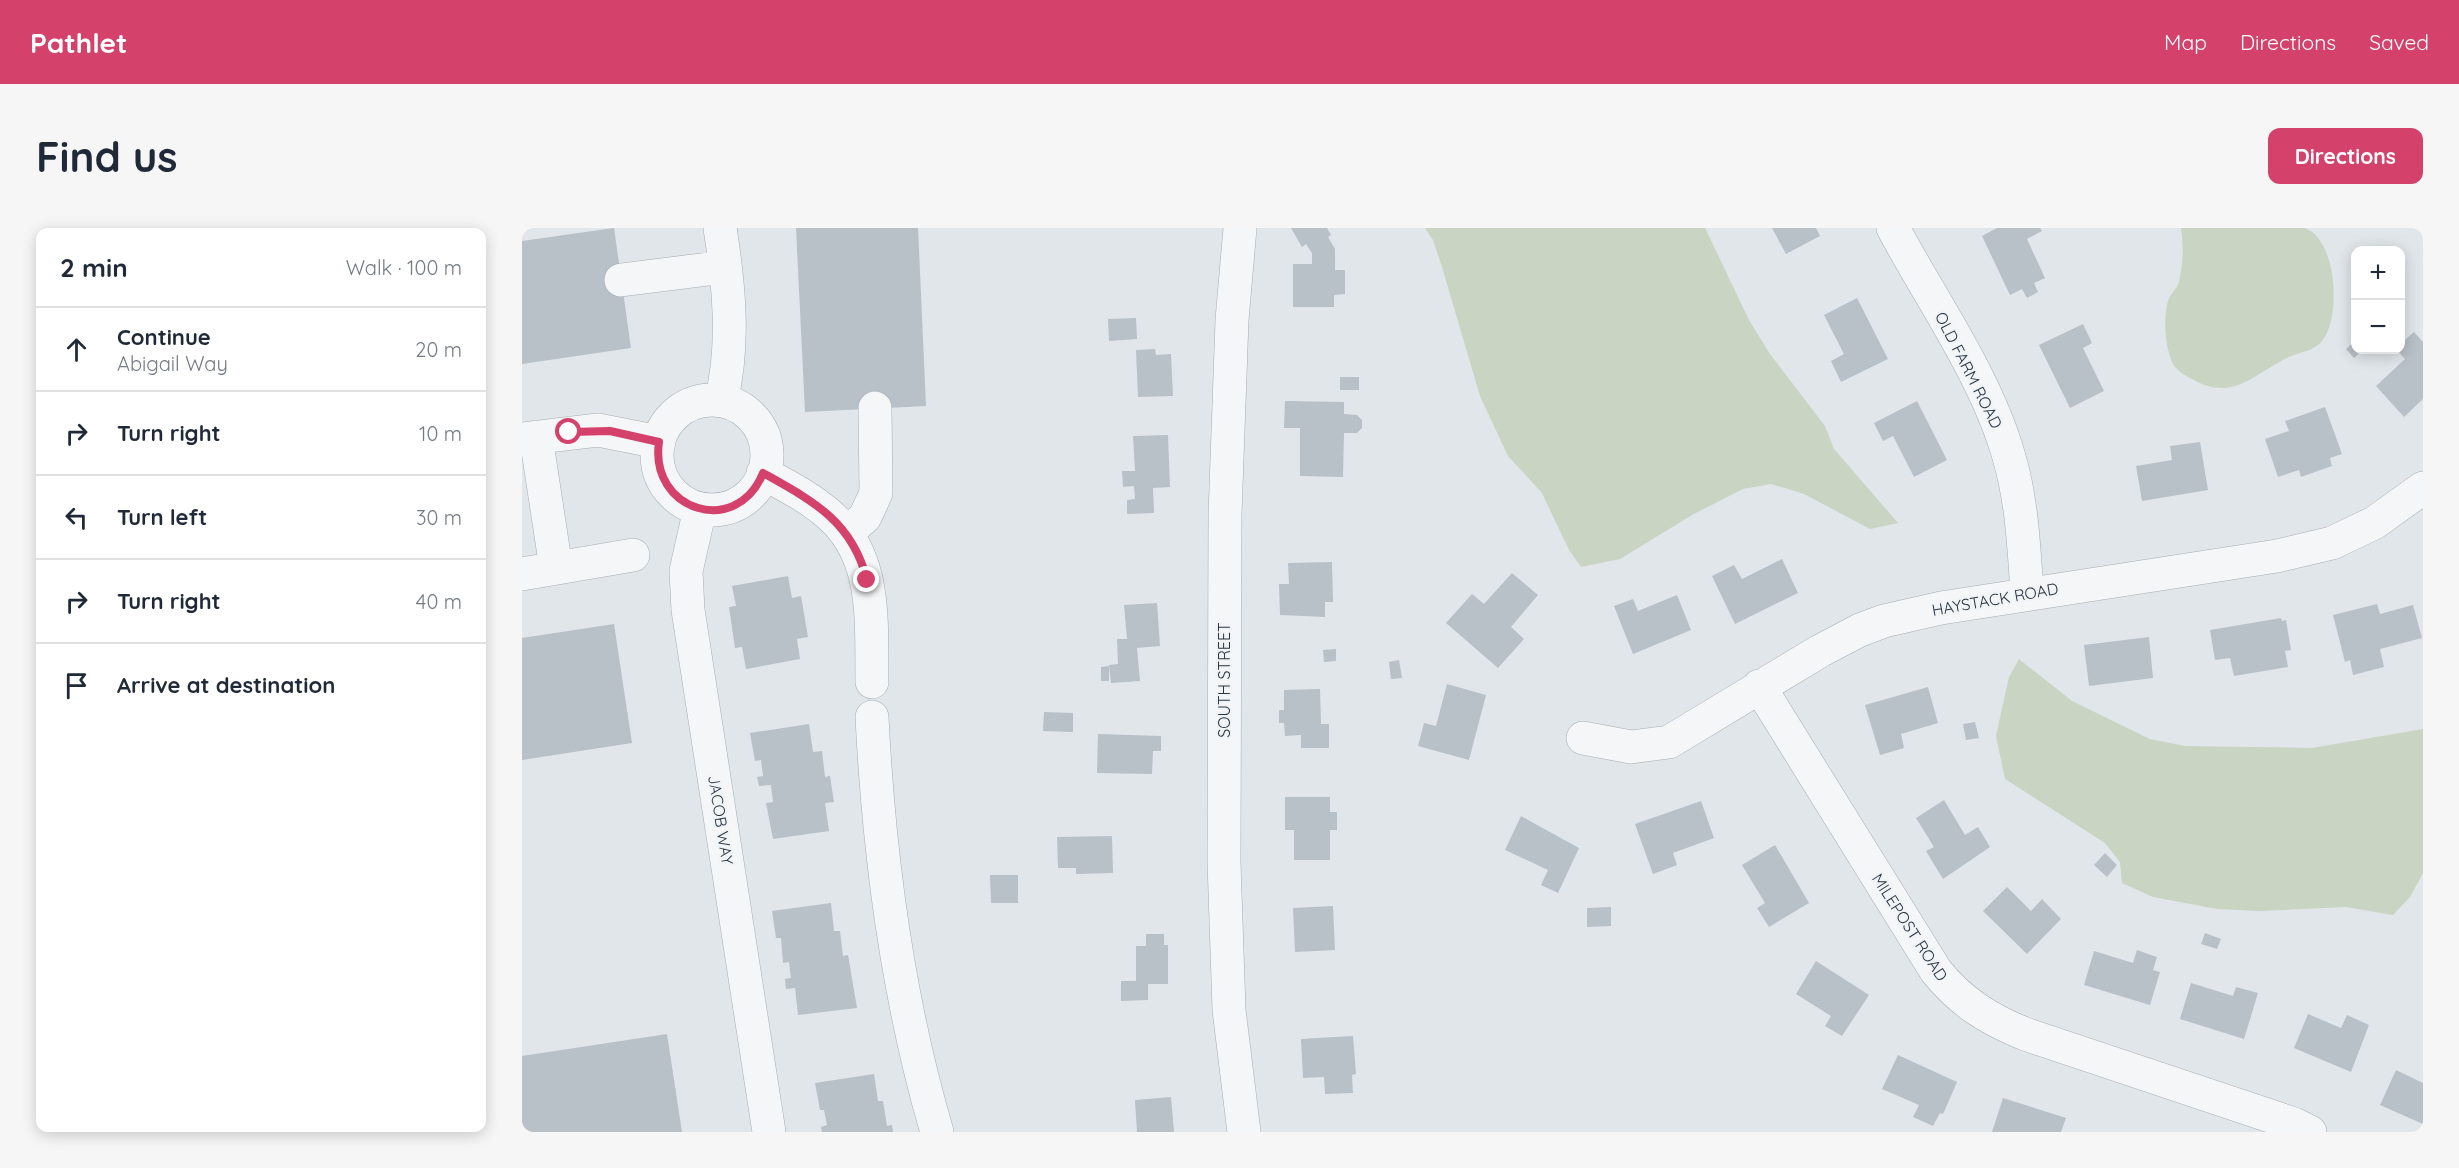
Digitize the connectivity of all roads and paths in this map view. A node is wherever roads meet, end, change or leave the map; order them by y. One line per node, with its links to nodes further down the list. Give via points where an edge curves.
1 (720, 228): 4 (street)
2 (1240, 228): 24 (street, SOUTH STREET, via 1232,320 1225,538 1224,862 1229,1010)
3 (1893, 228): 17 (street, OLD FARM ROAD, via 1968,363 1999,428 2021,518)
4 (725, 267): 5 (street); 6 (street, via 729,351)
5 (621, 280)
6 (721, 401): 9 (street, via 701,402 682,409 668,423); 10 (street, via 747,413 759,427 765,445)
7 (875, 408): 13 (street, via 876,494 865,517)
8 (529, 438): 9 (street, via 604,430); 15 (street)
9 (659, 442): 12 (street, via 659,471 668,489 683,502)
10 (763, 473): 12 (street, via 755,489 742,501 718,510); 13 (street, via 813,502)
11 (2423, 488): 17 (street, HAYSTACK ROAD, via 2374,524 2332,543 2277,556)
12 (700, 509): 22 (street, JACOB WAY, via 687,559 688,610)
13 (847, 533): 18 (street, via 867,580)
14 (633, 555): 15 (street)
15 (556, 568): 16 (street)
16 (522, 574)
17 (2026, 593): 19 (street, HAYSTACK ROAD, via 1884,621 1860,630)
18 (872, 682)
19 (1759, 686): 21 (street, HAYSTACK ROAD, via 1669,742 1631,747); 25 (street, MILEPOST ROAD, via 1936,971 1965,1002 1990,1019 2025,1034)
20 (872, 717): 23 (street, via 888,914 916,1055)
21 (1583, 738)
22 (769, 1132)
23 (937, 1132)
24 (1244, 1132)
25 (2310, 1132)

